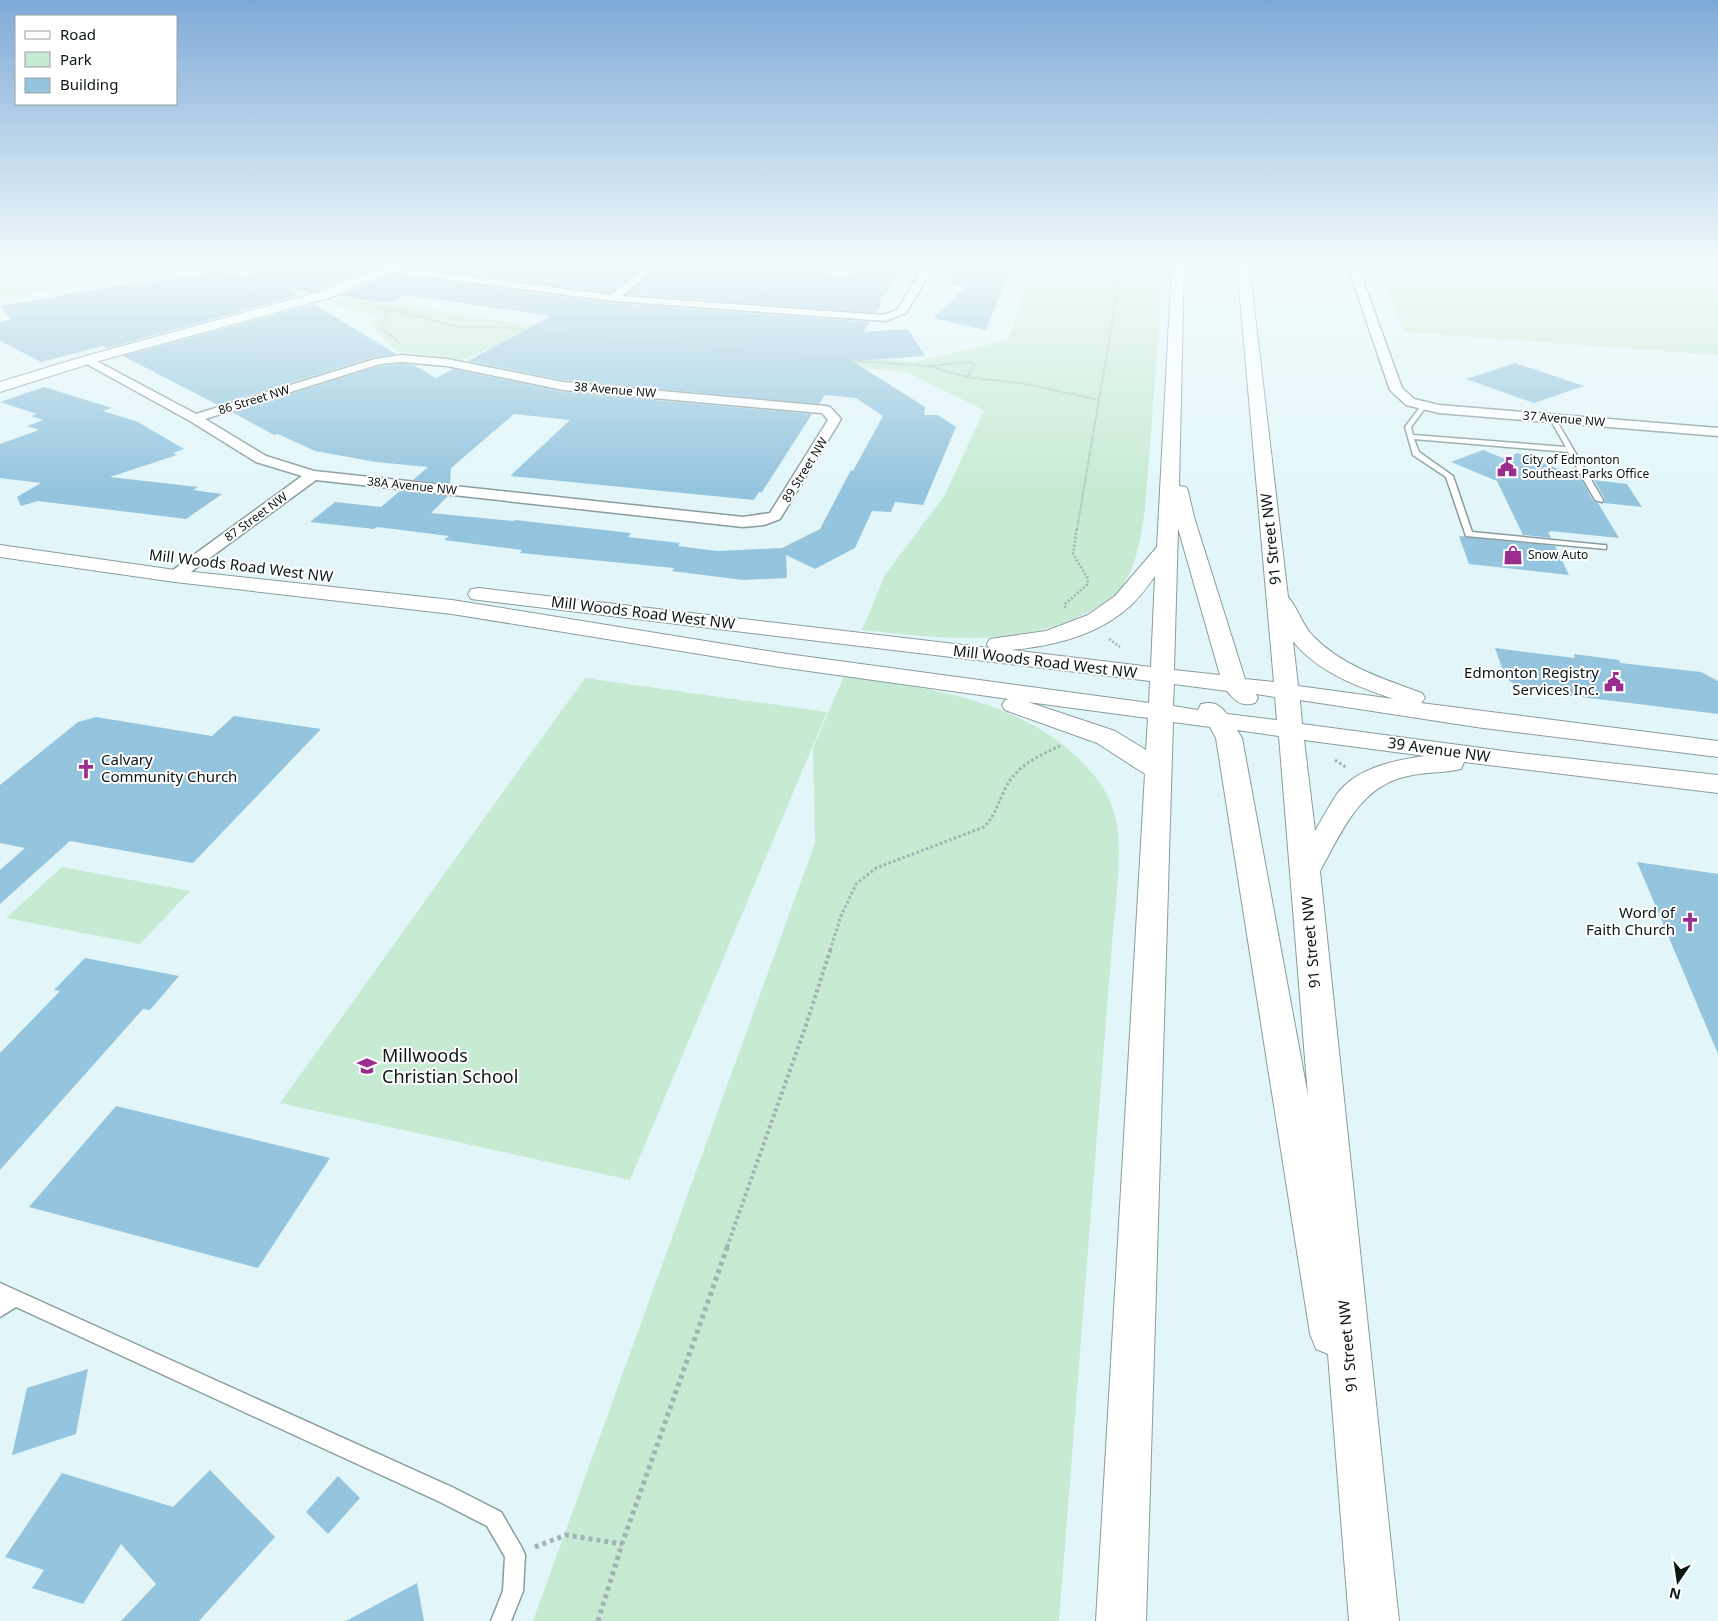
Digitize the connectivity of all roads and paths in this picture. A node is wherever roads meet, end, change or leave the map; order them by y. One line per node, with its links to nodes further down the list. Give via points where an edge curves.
1 (161, 340): 10 (main road)
2 (396, 340): 8 (path)
3 (595, 340): 11 (path)
4 (1109, 340): 14 (path)
5 (1175, 340): 21 (main road)
6 (1251, 340): 32 (main road, 91 Street NW)
7 (1378, 340): 15 (street, 37 Avenue NW, via 1396,390 1410,402)
8 (401, 344)
9 (399, 358): 16 (street, 38 Avenue NW, via 438,362 563,386 810,408); 17 (street, 86 Street NW, via 379,361)
10 (87, 360): 13 (main road); 17 (street, 38A Avenue NW)
11 (928, 366): 12 (path); 12 (path, via 973,363)
12 (967, 377): 14 (path, via 1026,384)
13 (0, 387)
14 (1099, 400): 33 (path, via 1073,554 1088,584)
15 (1424, 407): 18 (street, 37 Avenue NW); 20 (lane, via 1408,427)
16 (831, 414): 25 (street, 89 Street NW, via 835,419 833,424 784,503 775,516)
17 (195, 418): 23 (street, 38A Avenue NW, via 261,459)
18 (1552, 418): 19 (street, 37 Avenue NW); 22 (lane)
19 (1718, 432)
20 (1410, 437): 22 (lane); 27 (lane, via 1416,453 1449,476 1469,534)
21 (1170, 445): 28 (main road); 41 (main road)
22 (1571, 450): 24 (lane)
23 (313, 475): 25 (street, 38A Avenue NW, via 743,522); 30 (street, 87 Street NW)
24 (1599, 500)
25 (764, 520)
26 (0, 539): 30 (main road, Mill Woods Road West NW)
27 (1604, 547)
28 (1167, 548): 35 (main road, via 1124,600 1087,624 1058,635 1011,643); 40 (main road)
29 (0, 551): 31 (main road, Mill Woods Road West NW)
30 (197, 561): 31 (street, 87 Street NW); 35 (main road, Mill Woods Road West NW)
31 (175, 576): 37 (main road, Mill Woods Road West NW, via 452,607)
32 (1276, 592): 42 (main road, 91 Street NW); 44 (main road, via 1293,626 1328,660 1377,685)
33 (1065, 604)
34 (1108, 639): 36 (path)
35 (917, 647): 40 (main road, Mill Woods Road West NW, via 1052,661)
36 (1122, 649)
37 (780, 660): 38 (main road, Mill Woods Road West NW); 40 (main road, via 921,664)
38 (931, 681): 40 (main road, Mill Woods Road West NW); 51 (main road, via 1097,734 1126,748)
39 (1187, 692): 40 (main road); 41 (main road); 41 (main road)
40 (1160, 693): 41 (main road, 39 Avenue NW); 41 (main road, Mill Woods Road West NW); 51 (main road)
41 (1226, 702): 42 (main road, 39 Avenue NW); 42 (main road); 43 (main road); 43 (main road); 55 (main road, via 1229,738)
42 (1288, 711): 43 (main road); 44 (main road, 39 Avenue NW); 45 (main road); 49 (main road, 39 Avenue NW); 53 (main road, 91 Street NW)
43 (1261, 712)
44 (1484, 720): 45 (main road, 39 Avenue NW)
45 (1588, 732): 47 (main road, 39 Avenue NW)
46 (1064, 744): 56 (path, via 1030,760 1012,776 993,818 984,827 876,868 856,884 841,916 802,1038)
47 (1718, 749)
48 (1328, 754): 50 (path)
49 (1519, 761): 52 (main road, 39 Avenue NW); 53 (main road, via 1436,764 1377,776 1348,799)
50 (1350, 770)
51 (1158, 771): 60 (main road)
52 (1718, 784)
53 (1305, 871): 55 (main road, 91 Street NW)
54 (5, 1299): 57 (lane, via 447,1495 494,1519)
55 (1366, 1542): 61 (main road, 91 Street NW)
56 (622, 1544): 57 (path, via 566,1535); 59 (path)
57 (515, 1555): 58 (lane, via 513,1591)
58 (501, 1621)
59 (598, 1621)
60 (1121, 1621)
61 (1374, 1621)

